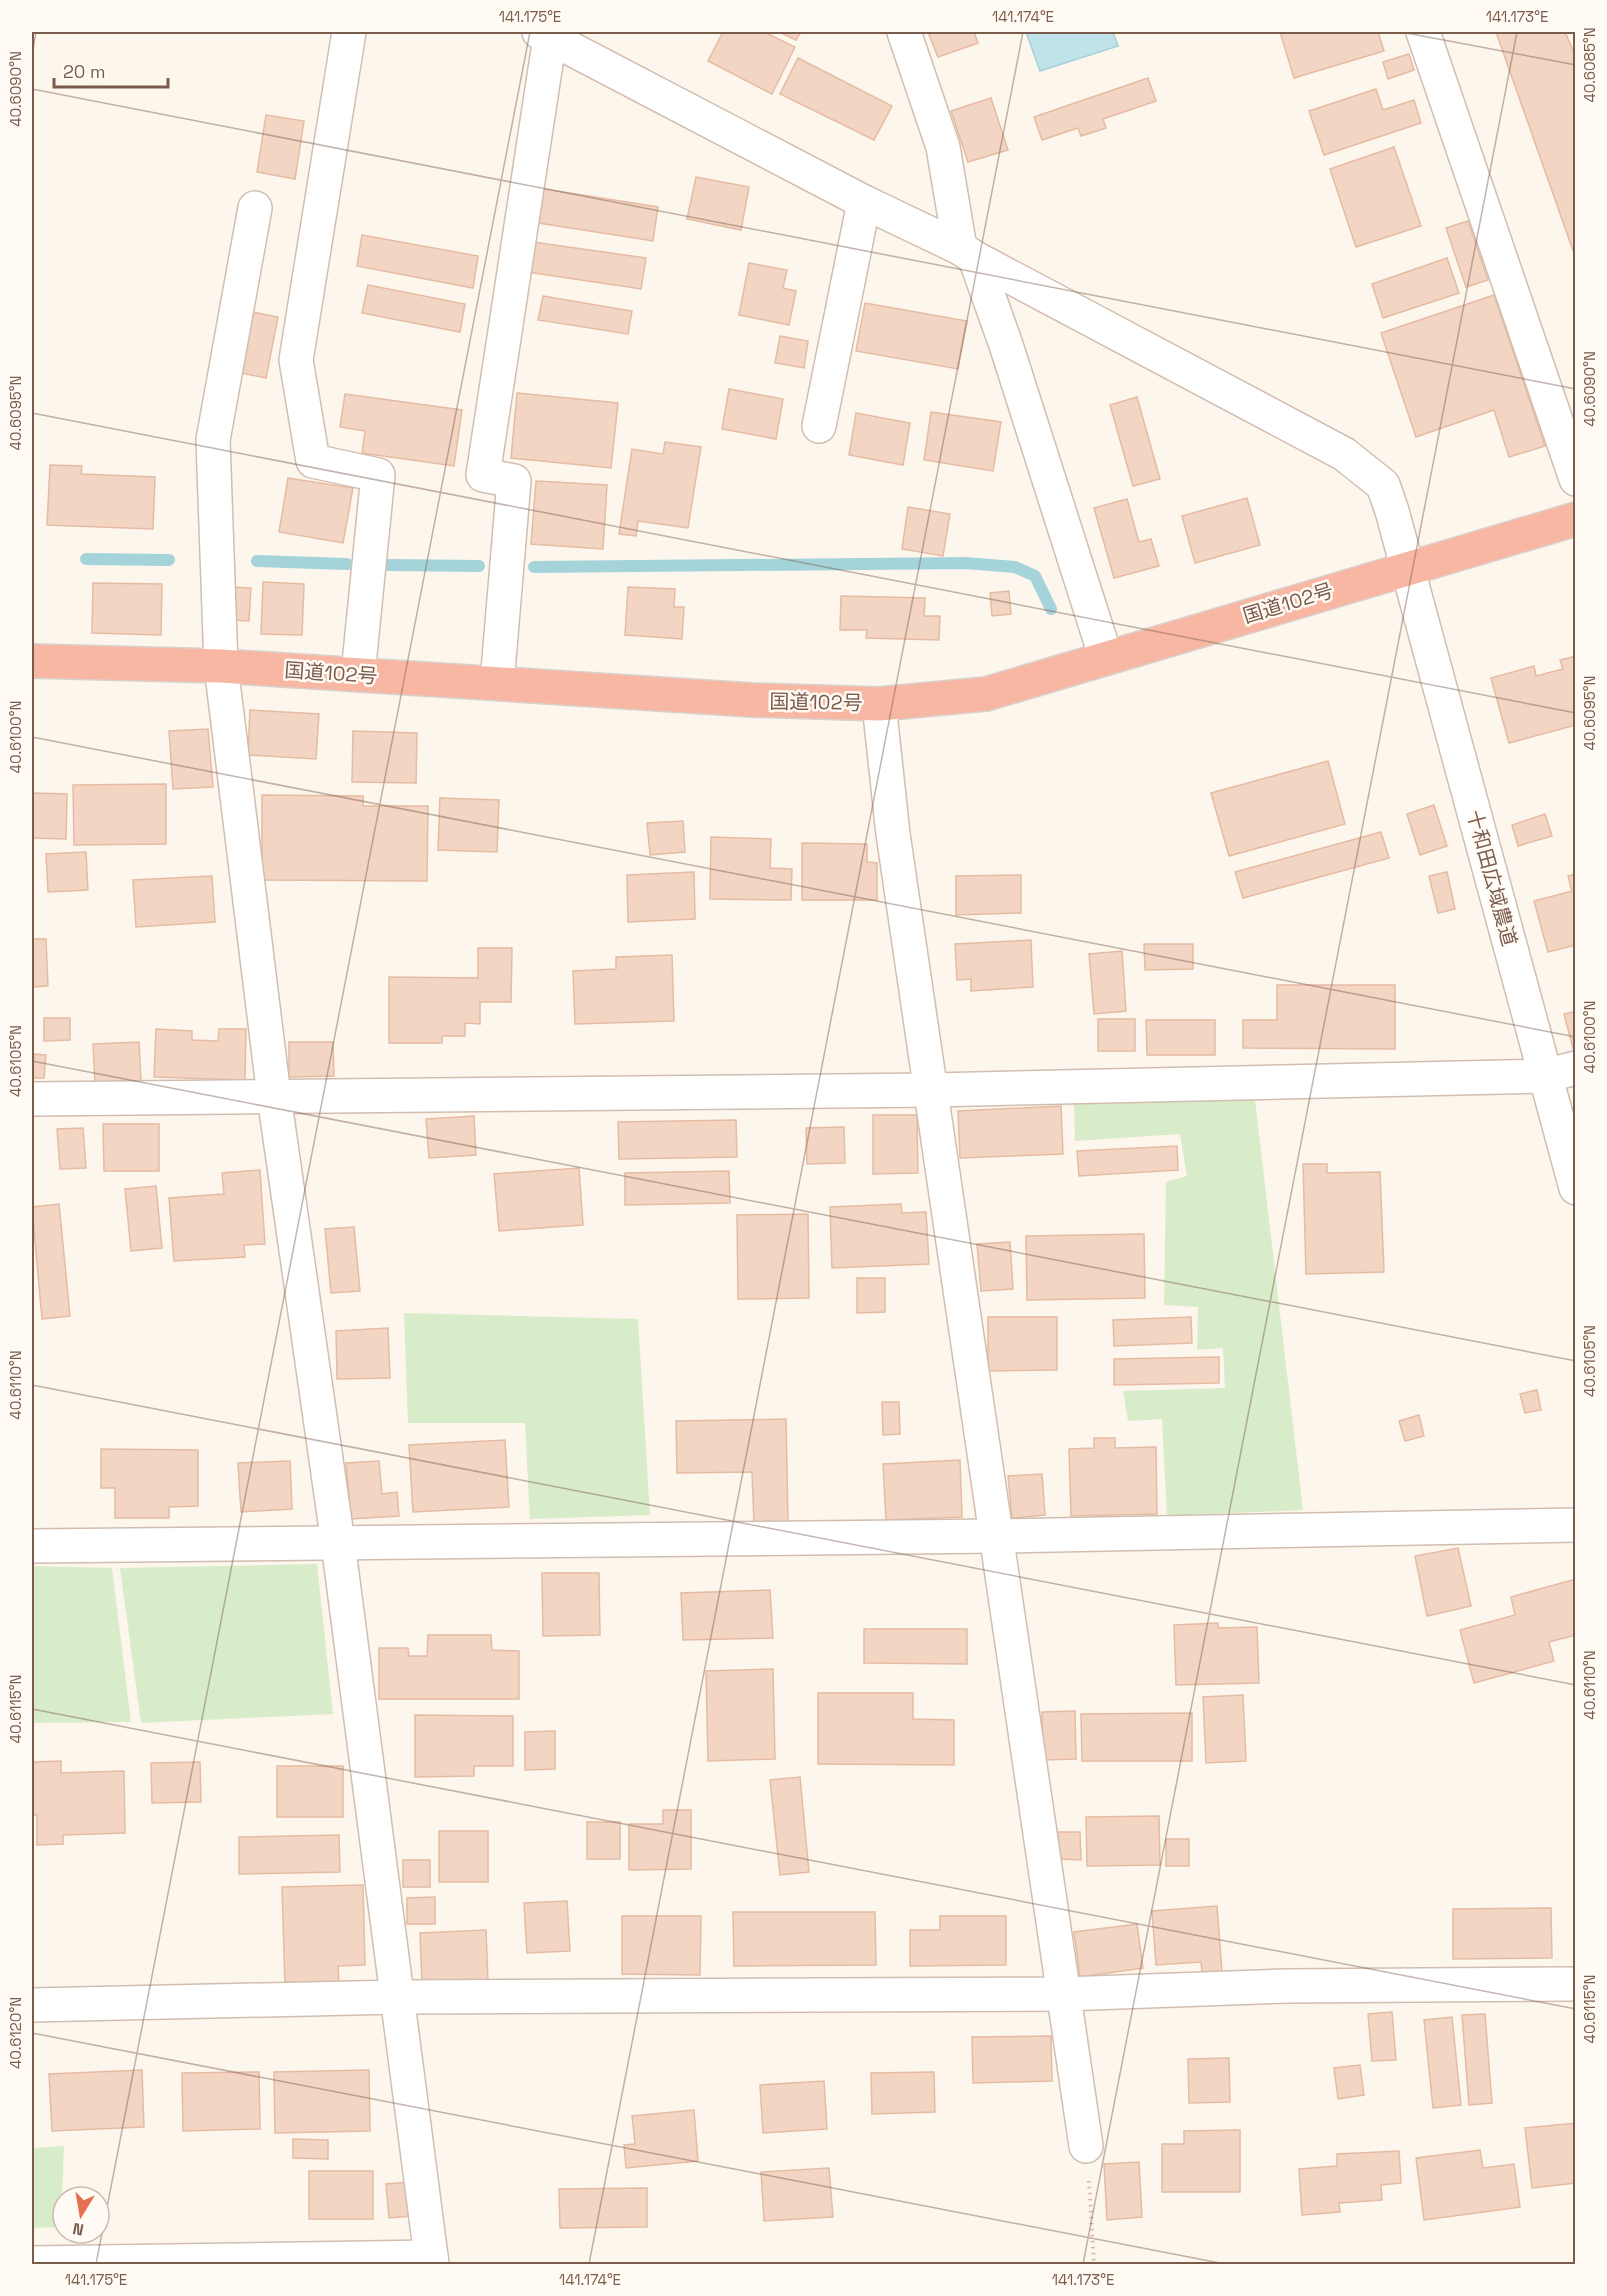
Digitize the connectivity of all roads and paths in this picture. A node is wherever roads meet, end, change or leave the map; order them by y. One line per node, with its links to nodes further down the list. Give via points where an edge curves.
1 (349, 32): 15 (street, via 296,360 314,461 378,475)
2 (904, 32): 7 (street, via 943,147)
3 (1423, 32): 9 (street)
4 (545, 34): 5 (street, 十和田広域農道); 16 (street, via 483,475 514,481)
5 (864, 202): 7 (street, 十和田広域農道); 8 (street)
6 (255, 208): 14 (street, via 213,440)
7 (968, 253): 11 (street, 十和田広域農道, via 1344,454 1383,485); 12 (street, via 1006,345)
8 (819, 426)
9 (1575, 479)
10 (1574, 525): 11 (highway, 国道102号)
11 (1408, 567): 12 (highway, 国道102号); 19 (street, 十和田広域農道)
12 (1106, 658): 17 (highway, 国道102号, via 986,694)
13 (32, 661): 14 (highway, 国道102号)
14 (221, 666): 15 (highway, 国道102号); 21 (street)
15 (358, 674): 16 (highway, 国道102号)
16 (497, 683): 17 (highway, 国道102号)
17 (879, 704): 20 (street, via 893,834)
18 (1575, 1068): 19 (street)
19 (1544, 1076): 20 (street); 23 (street, 十和田広域農道)
20 (932, 1090): 21 (street); 25 (street)
21 (274, 1096): 22 (street); 26 (street)
22 (32, 1099)
23 (1575, 1188)
24 (1575, 1525): 25 (street)
25 (997, 1536): 26 (street); 29 (street)
26 (338, 1543): 27 (street); 30 (street)
27 (32, 1546)
28 (1575, 1984): 29 (street, via 1287,1986)
29 (1064, 1994): 30 (street); 32 (street)
30 (398, 1997): 31 (street); 33 (street)
31 (32, 2005)
32 (1086, 2146): 35 (path)
33 (431, 2261): 34 (street)
34 (32, 2263)
35 (1094, 2265)

